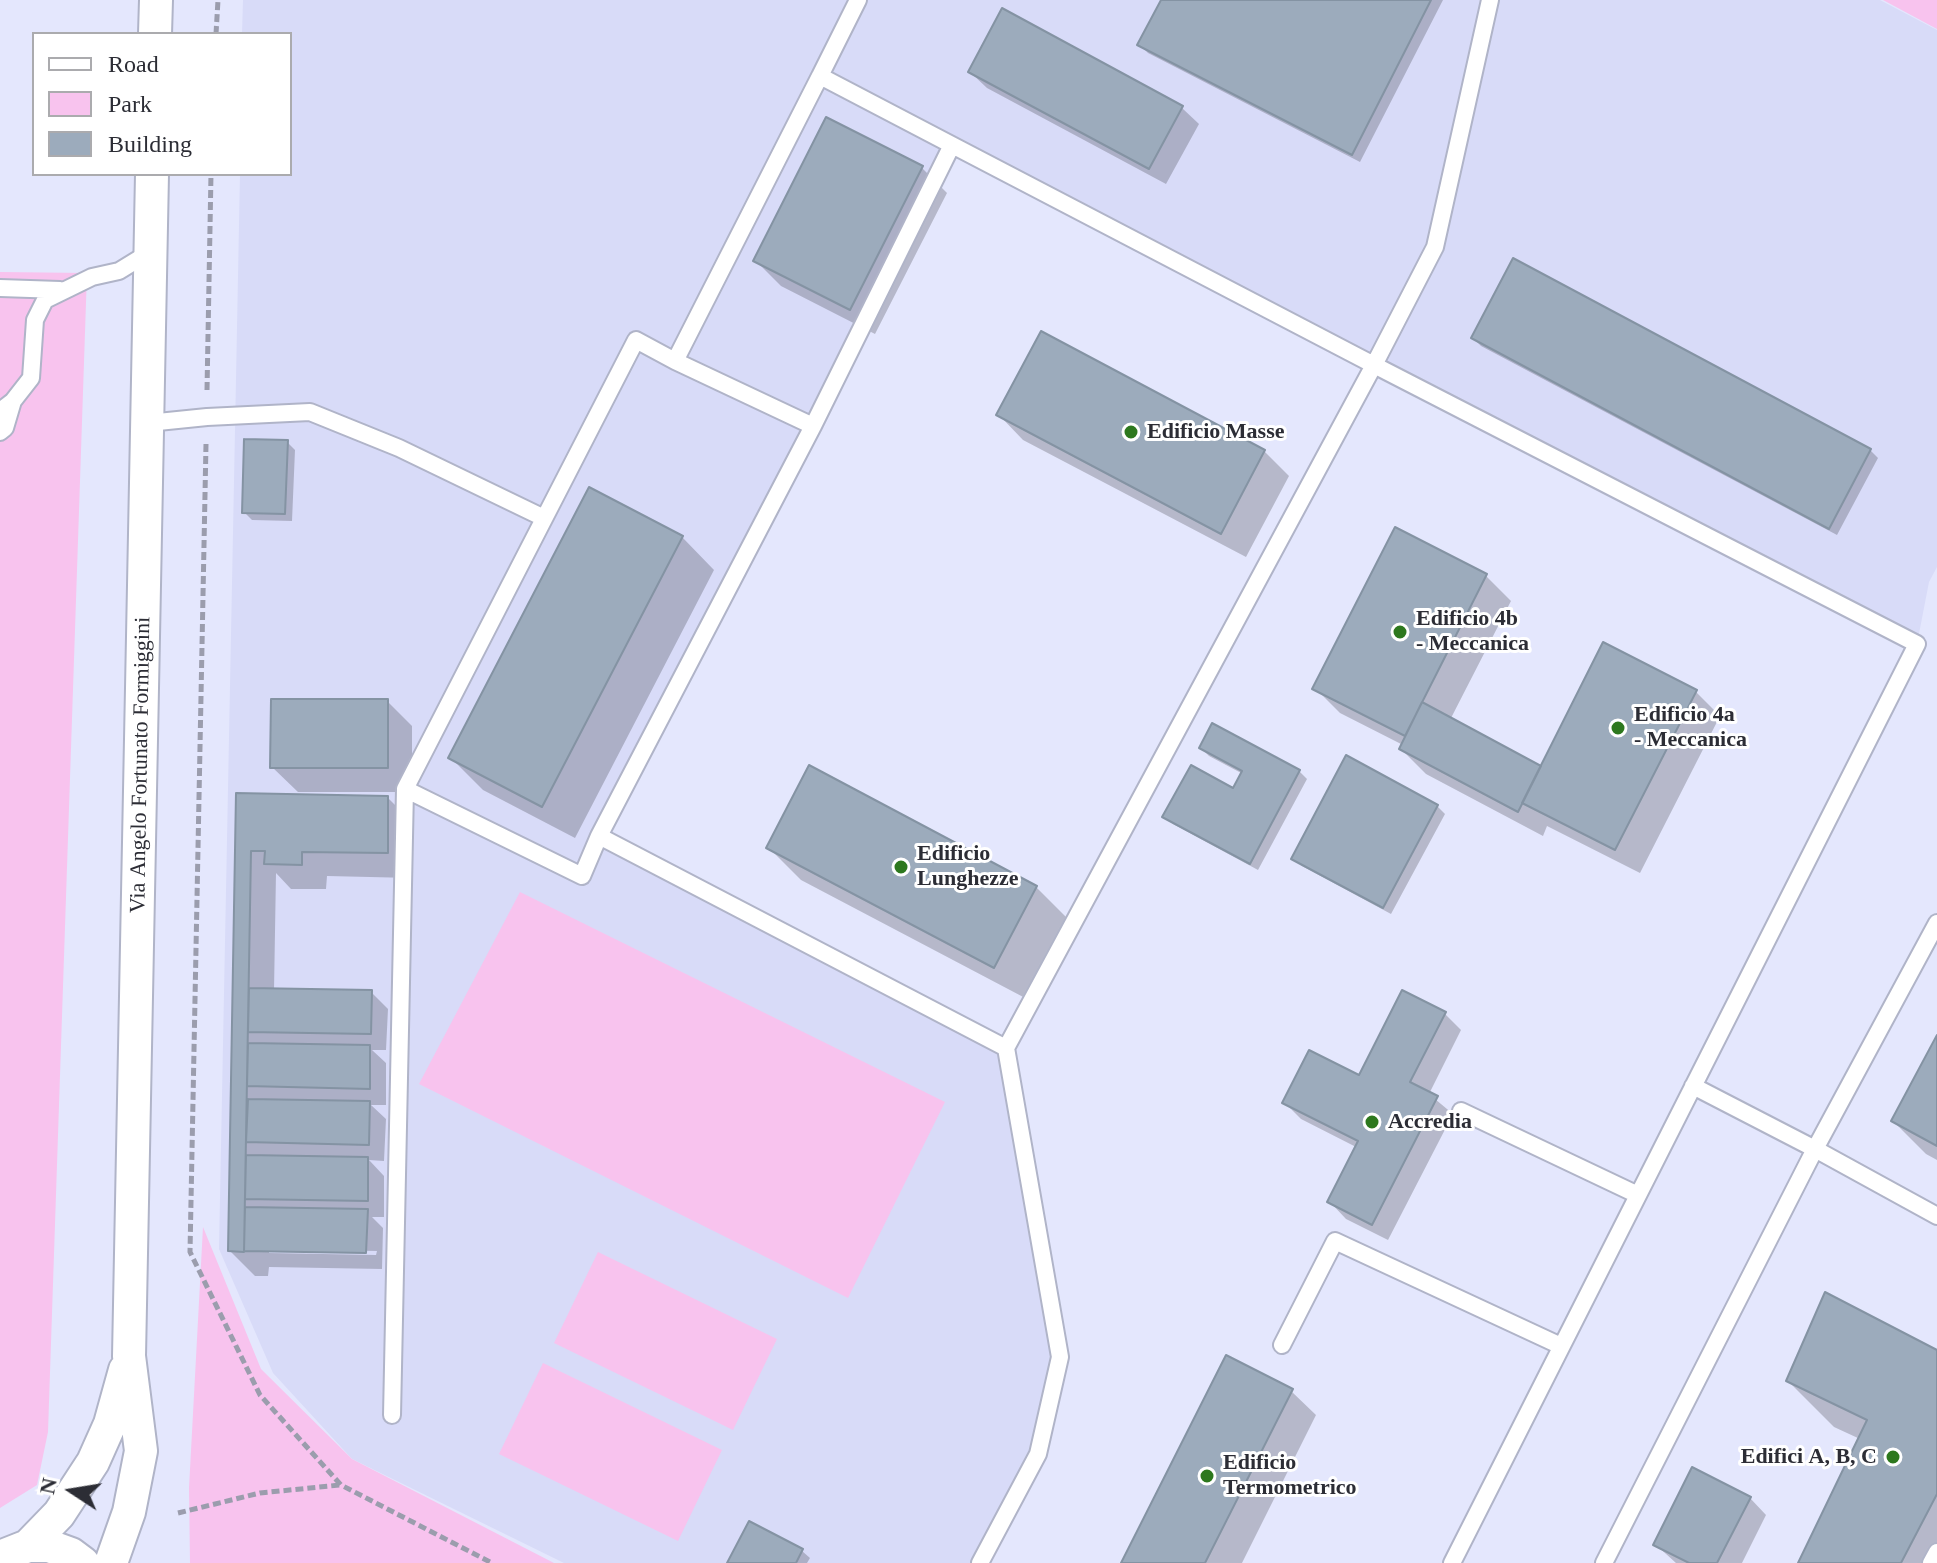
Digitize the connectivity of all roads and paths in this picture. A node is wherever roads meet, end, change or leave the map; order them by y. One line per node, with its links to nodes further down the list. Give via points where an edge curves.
1 (156, 0): 5 (street)
2 (218, 0): 6 (path)
3 (858, 0): 7 (lane)
4 (1490, 0): 15 (lane, via 1435,247)
5 (155, 32)
6 (216, 32)
7 (820, 76): 8 (lane); 14 (lane)
8 (952, 145): 15 (lane); 19 (lane)
9 (152, 176): 11 (street, Via Angelo Fortunato Formiggini)
10 (211, 176): 17 (path)
11 (150, 252): 13 (lane, via 119,271); 18 (street, Via Angelo Fortunato Formiggini)
12 (0, 288): 13 (lane)
13 (62, 290): 16 (lane, via 45,300 35,320 31,378)
14 (675, 361): 19 (lane); 21 (lane, via 636,340)
15 (1374, 365): 25 (lane); 26 (lane, via 1917,644)
16 (7, 406): 20 (lane)
17 (207, 417): 18 (lane); 21 (lane, via 310,412); 35 (path, via 190,1252 260,1395)
18 (148, 423): 33 (street, Via Angelo Fortunato Formiggini)
19 (813, 426): 23 (lane)
20 (0, 432)
21 (544, 518): 22 (lane)
22 (405, 789): 23 (lane, via 582,876); 34 (lane)
23 (599, 836): 25 (lane)
24 (1937, 923): 28 (lane)
25 (1006, 1048): 42 (lane, via 1060,1357 1038,1454)
26 (1693, 1086): 28 (lane); 29 (lane)
27 (1461, 1111): 29 (lane)
28 (1815, 1149): 30 (lane); 44 (lane)
29 (1638, 1195): 32 (lane)
30 (1937, 1216)
31 (1282, 1345): 32 (lane, via 1335,1241)
32 (1561, 1346): 43 (lane)
33 (129, 1356): 38 (street, Via Angelo Fortunato Formiggini, via 93,1462 59,1514); 40 (street, Via Angelo Fortunato Formiggini, via 141,1451 129,1512)
34 (392, 1415)
35 (341, 1485): 36 (path, via 260,1493); 41 (path)
36 (178, 1513)
37 (1937, 1552): 45 (lane)
38 (8, 1554): 39 (street, via 49,1546)
39 (83, 1563)
40 (111, 1563)
41 (492, 1563)
42 (980, 1563)
43 (1452, 1563)
44 (1604, 1563)
45 (1931, 1563)

